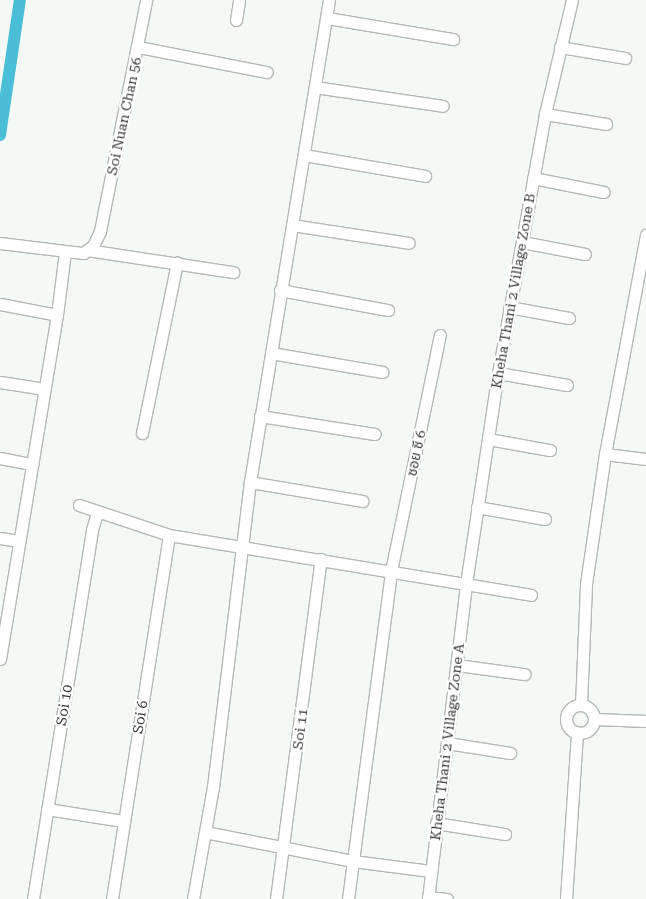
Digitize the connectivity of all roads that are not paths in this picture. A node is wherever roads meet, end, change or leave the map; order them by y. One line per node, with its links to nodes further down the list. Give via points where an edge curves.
1 (146, 0): 8 (street, Soi Nuan Chan 56)
2 (239, 0): 6 (street)
3 (329, 0): 5 (street)
4 (572, 0): 9 (street, Kheha Thani 2 Village Zone B)
5 (327, 18): 7 (street); 12 (street)
6 (236, 20)
7 (453, 38)
8 (138, 47): 11 (street); 25 (street, Soi Nuan Chan 56, via 100,231)
9 (560, 47): 10 (street); 14 (street, Kheha Thani 2 Village Zone B)
10 (625, 58)
11 (267, 72)
12 (315, 87): 13 (street); 16 (street)
13 (443, 106)
14 (546, 114): 15 (street); 18 (street, Kheha Thani 2 Village Zone B)
15 (606, 124)
16 (304, 155): 17 (street); 20 (street)
17 (425, 176)
18 (534, 178): 19 (street); 22 (street, Kheha Thani 2 Village Zone B)
19 (604, 192)
20 (292, 225): 23 (street); 30 (street)
21 (646, 235): 48 (street)
22 (522, 242): 27 (street); 32 (street, Kheha Thani 2 Village Zone B)
23 (409, 243)
24 (0, 244): 26 (street)
25 (88, 250): 26 (street, via 83,253); 28 (street)
26 (65, 252): 34 (street)
27 (585, 254)
28 (177, 263): 29 (street); 44 (street)
29 (233, 272)
30 (280, 290): 33 (street); 37 (street)
31 (0, 304): 34 (street)
32 (509, 307): 35 (street); 39 (street, Kheha Thani 2 Village Zone B)
33 (388, 310)
34 (57, 314): 42 (street)
35 (569, 318)
36 (440, 335): 63 (street, ซอย ซี 6)
37 (271, 353): 38 (street); 43 (street)
38 (382, 372)
39 (498, 373): 41 (street); 46 (street, Kheha Thani 2 Village Zone B)
40 (0, 382): 42 (street)
41 (567, 385)
42 (44, 390): 51 (street)
43 (260, 416): 45 (street); 52 (street)
44 (142, 433)
45 (375, 434)
46 (488, 439): 47 (street); 55 (street, Kheha Thani 2 Village Zone B)
47 (550, 450)
48 (605, 454): 50 (street); 70 (street, via 586,584)
49 (0, 458): 51 (street)
50 (646, 459)
51 (32, 464): 60 (street)
52 (250, 482): 53 (street); 61 (street)
53 (362, 501)
54 (79, 505): 56 (street)
55 (477, 506): 57 (street); 64 (street, Kheha Thani 2 Village Zone B)
56 (98, 512): 58 (street); 76 (street, Soi 10, via 92,530)
57 (545, 519)
58 (169, 535): 61 (street); 77 (street, Soi 6)
59 (0, 538): 60 (street)
60 (19, 541): 66 (street)
61 (241, 545): 62 (street); 79 (street)
62 (321, 559): 63 (street); 81 (street, Soi 11)
63 (391, 572): 64 (street); 82 (street, ซอย ซี 6)
64 (466, 584): 65 (street); 68 (street, Kheha Thani 2 Village Zone A)
65 (531, 595)
66 (4, 615): 67 (street)
67 (0, 659)
68 (457, 664): 69 (street); 74 (street, Kheha Thani 2 Village Zone A)
69 (524, 674)
70 (581, 705): 71 (street, via 592,711); 73 (street, via 574,707 567,717 570,728)
71 (594, 719): 72 (street); 73 (street, via 589,729)
72 (646, 721)
73 (578, 732): 91 (street)
74 (447, 744): 75 (street); 78 (street, Kheha Thani 2 Village Zone A)
75 (510, 753)
76 (47, 809): 77 (street); 85 (street, Soi 10)
77 (124, 821): 86 (street, Soi 6)
78 (436, 823): 80 (street); 83 (street, Kheha Thani 2 Village Zone A)
79 (205, 832): 81 (street); 87 (street)
80 (505, 834)
81 (284, 849): 82 (street); 88 (street, Soi 11)
82 (354, 861): 83 (street); 89 (street, ซอย ซี 6)
83 (430, 871): 84 (street, Kheha Thani 2 Village Zone A)
84 (428, 898): 90 (street)
85 (33, 899)
86 (112, 899)
87 (193, 899)
88 (276, 899)
89 (348, 899)
90 (447, 899)
91 (566, 899)

